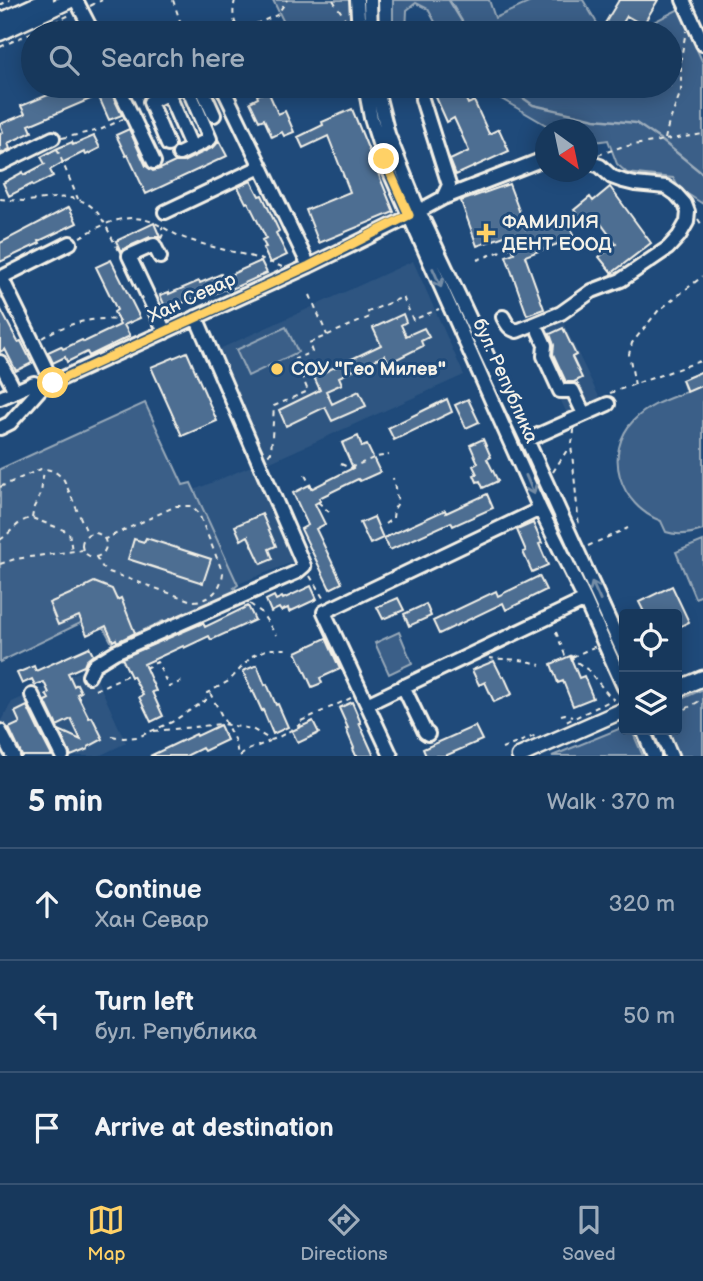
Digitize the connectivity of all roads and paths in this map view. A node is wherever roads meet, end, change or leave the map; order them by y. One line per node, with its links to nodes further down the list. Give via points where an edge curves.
1 (10, 0): 12 (path)
2 (46, 0): 14 (main road)
3 (102, 0): 11 (path)
4 (173, 0): 18 (path)
5 (234, 0): 19 (path)
6 (287, 0): 20 (path, via 277,15)
7 (333, 0): 21 (path)
8 (357, 0): 22 (street)
9 (370, 0): 23 (street)
10 (683, 0): 13 (street)
11 (76, 3): 15 (main road); 16 (path); 17 (street)
12 (0, 5)
13 (690, 13): 27 (street); 29 (path)
14 (0, 21)
15 (30, 21)
16 (45, 21)
17 (86, 21)
18 (180, 21)
19 (234, 21)
20 (263, 21)
21 (348, 21)
22 (356, 21)
23 (371, 21)
24 (21, 25): 25 (main road)
25 (0, 33)
26 (21, 35): 28 (path)
27 (703, 44)
28 (0, 47)
29 (682, 53)
30 (124, 98): 40 (street)
31 (156, 98): 45 (street, via 149,103)
32 (169, 98): 46 (street)
33 (191, 98): 46 (street, via 210,139)
34 (206, 98): 41 (street)
35 (228, 98): 53 (street)
36 (368, 98): 58 (street, бул. Република, via 377,139)
37 (379, 98): 58 (street, бул. Република)
38 (678, 98): 44 (path)
39 (422, 99): 54 (street, via 449,185)
40 (132, 115): 43 (path, via 100,130); 49 (street)
41 (214, 115)
42 (703, 134): 44 (path)
43 (53, 138): 51 (street); 56 (path)
44 (665, 139): 48 (path)
45 (168, 145)
46 (192, 148): 47 (street)
47 (179, 154)
48 (598, 156)
49 (154, 162)
50 (535, 162): 54 (street, Хан Севар)
51 (0, 164)
52 (598, 164): 72 (street, via 612,177 666,187 677,194 688,212 679,236 621,280 592,291 561,313 517,331)
53 (260, 167): 57 (street); 65 (street)
54 (443, 198): 58 (street, Хан Севар)
55 (0, 199): 56 (path)
56 (78, 200): 59 (path, via 92,207)
57 (165, 212)
58 (414, 213): 65 (street, Хан Севар); 70 (street, бул. Република, one-way to 70); 87 (street, бул. Република)
59 (105, 224): 60 (path); 62 (path, via 118,251); 66 (path, via 132,218 155,222 188,240 264,259)
60 (70, 243): 68 (street)
61 (512, 247): 64 (path)
62 (129, 256): 63 (street, via 154,244); 74 (street)
63 (160, 257)
64 (477, 260)
65 (309, 266): 66 (street, Хан Севар)
66 (295, 272): 71 (street, Хан Севар)
67 (703, 276): 80 (path, via 658,311 632,343 629,354)
68 (1, 277): 77 (street)
69 (310, 295): 76 (path)
70 (449, 304): 76 (path, via 413,320 403,296 368,312 370,317); 99 (street, бул. Република, one-way to 99)
71 (197, 317): 74 (street, Хан Севар); 90 (street)
72 (503, 317)
73 (121, 321): 77 (path, via 78,323)
74 (165, 332): 81 (street, Хан Севар)
75 (539, 332): 85 (street, via 560,391 573,391)
76 (327, 335): 90 (path, via 309,343 312,352 295,359 308,391 274,406 271,453)
77 (33, 342): 81 (street)
78 (703, 360): 80 (path)
79 (0, 362): 82 (street)
80 (635, 385): 84 (path, via 610,393)
81 (47, 386): 82 (street, via 34,383); 86 (street, Хан Севар)
82 (15, 391): 83 (street)
83 (0, 398)
84 (603, 408): 85 (street)
85 (580, 416): 87 (street); 88 (path)
86 (0, 428)
87 (527, 440): 95 (street, бул. Република)
88 (570, 445): 95 (path); 104 (path)
89 (389, 455): 91 (path, via 350,468)
90 (259, 459): 113 (street)
91 (341, 464)
92 (44, 469): 96 (path); 101 (path); 105 (path, via 64,480)
93 (305, 475): 97 (path)
94 (393, 478): 102 (path, via 398,503 393,518)
95 (545, 481): 109 (street, бул. Република)
96 (0, 487)
97 (312, 488)
98 (318, 502): 100 (path)
99 (540, 509): 115 (street, бул. Република); 116 (street)
100 (329, 512)
101 (32, 518): 107 (path); 110 (path, via 69,532)
102 (385, 524)
103 (628, 528): 109 (path)
104 (579, 531)
105 (88, 535): 106 (path, via 96,533); 108 (path)
106 (105, 539): 111 (path, via 106,549); 111 (path, via 176,506 191,506 199,514 222,580 213,594 192,601 109,572)
107 (0, 540)
108 (82, 550): 110 (path); 111 (path)
109 (577, 550): 119 (street, бул. Република, one-way to 109)
110 (72, 551): 112 (path)
111 (96, 557)
112 (0, 564)
113 (304, 566): 114 (street); 116 (path)
114 (238, 598): 118 (path, via 261,612); 127 (street, via 115,652 94,665)
115 (585, 600): 122 (street); 128 (street, бул. Република)
116 (329, 609): 136 (street, via 324,612)
117 (556, 632): 123 (path, via 565,655)
118 (276, 635)
119 (619, 642)
120 (596, 646): 123 (path)
121 (290, 649): 134 (path, via 268,649 252,656 229,681)
122 (471, 653): 124 (path); 131 (street)
123 (571, 657): 141 (path, via 614,699)
124 (540, 665)
125 (145, 668): 130 (path, via 157,662 169,687)
126 (130, 674): 133 (path)
127 (89, 676)
128 (619, 676)
129 (703, 678): 132 (main road)
130 (182, 681)
131 (402, 686): 136 (street); 147 (street)
132 (682, 687)
133 (95, 690)
134 (209, 692): 143 (path); 145 (path, via 206,701)
135 (32, 695): 154 (street)
136 (364, 698): 151 (path, via 301,722); 156 (street)
137 (703, 699): 138 (path)
138 (682, 711)
139 (619, 712): 157 (main road)
140 (561, 715): 141 (path)
141 (574, 718): 142 (path)
142 (565, 723)
143 (226, 725): 145 (path); 151 (path, via 252,729); 155 (path)
144 (0, 731): 153 (street)
145 (149, 732): 150 (path, via 138,737)
146 (543, 733): 152 (path)
147 (428, 734)
148 (645, 735): 158 (street)
149 (662, 735): 159 (street)
150 (112, 736)
151 (271, 740): 155 (path)
152 (502, 749)
153 (13, 756)
154 (62, 756)
155 (239, 756)
156 (391, 756)
157 (519, 756)
158 (654, 756)
159 (671, 756)

